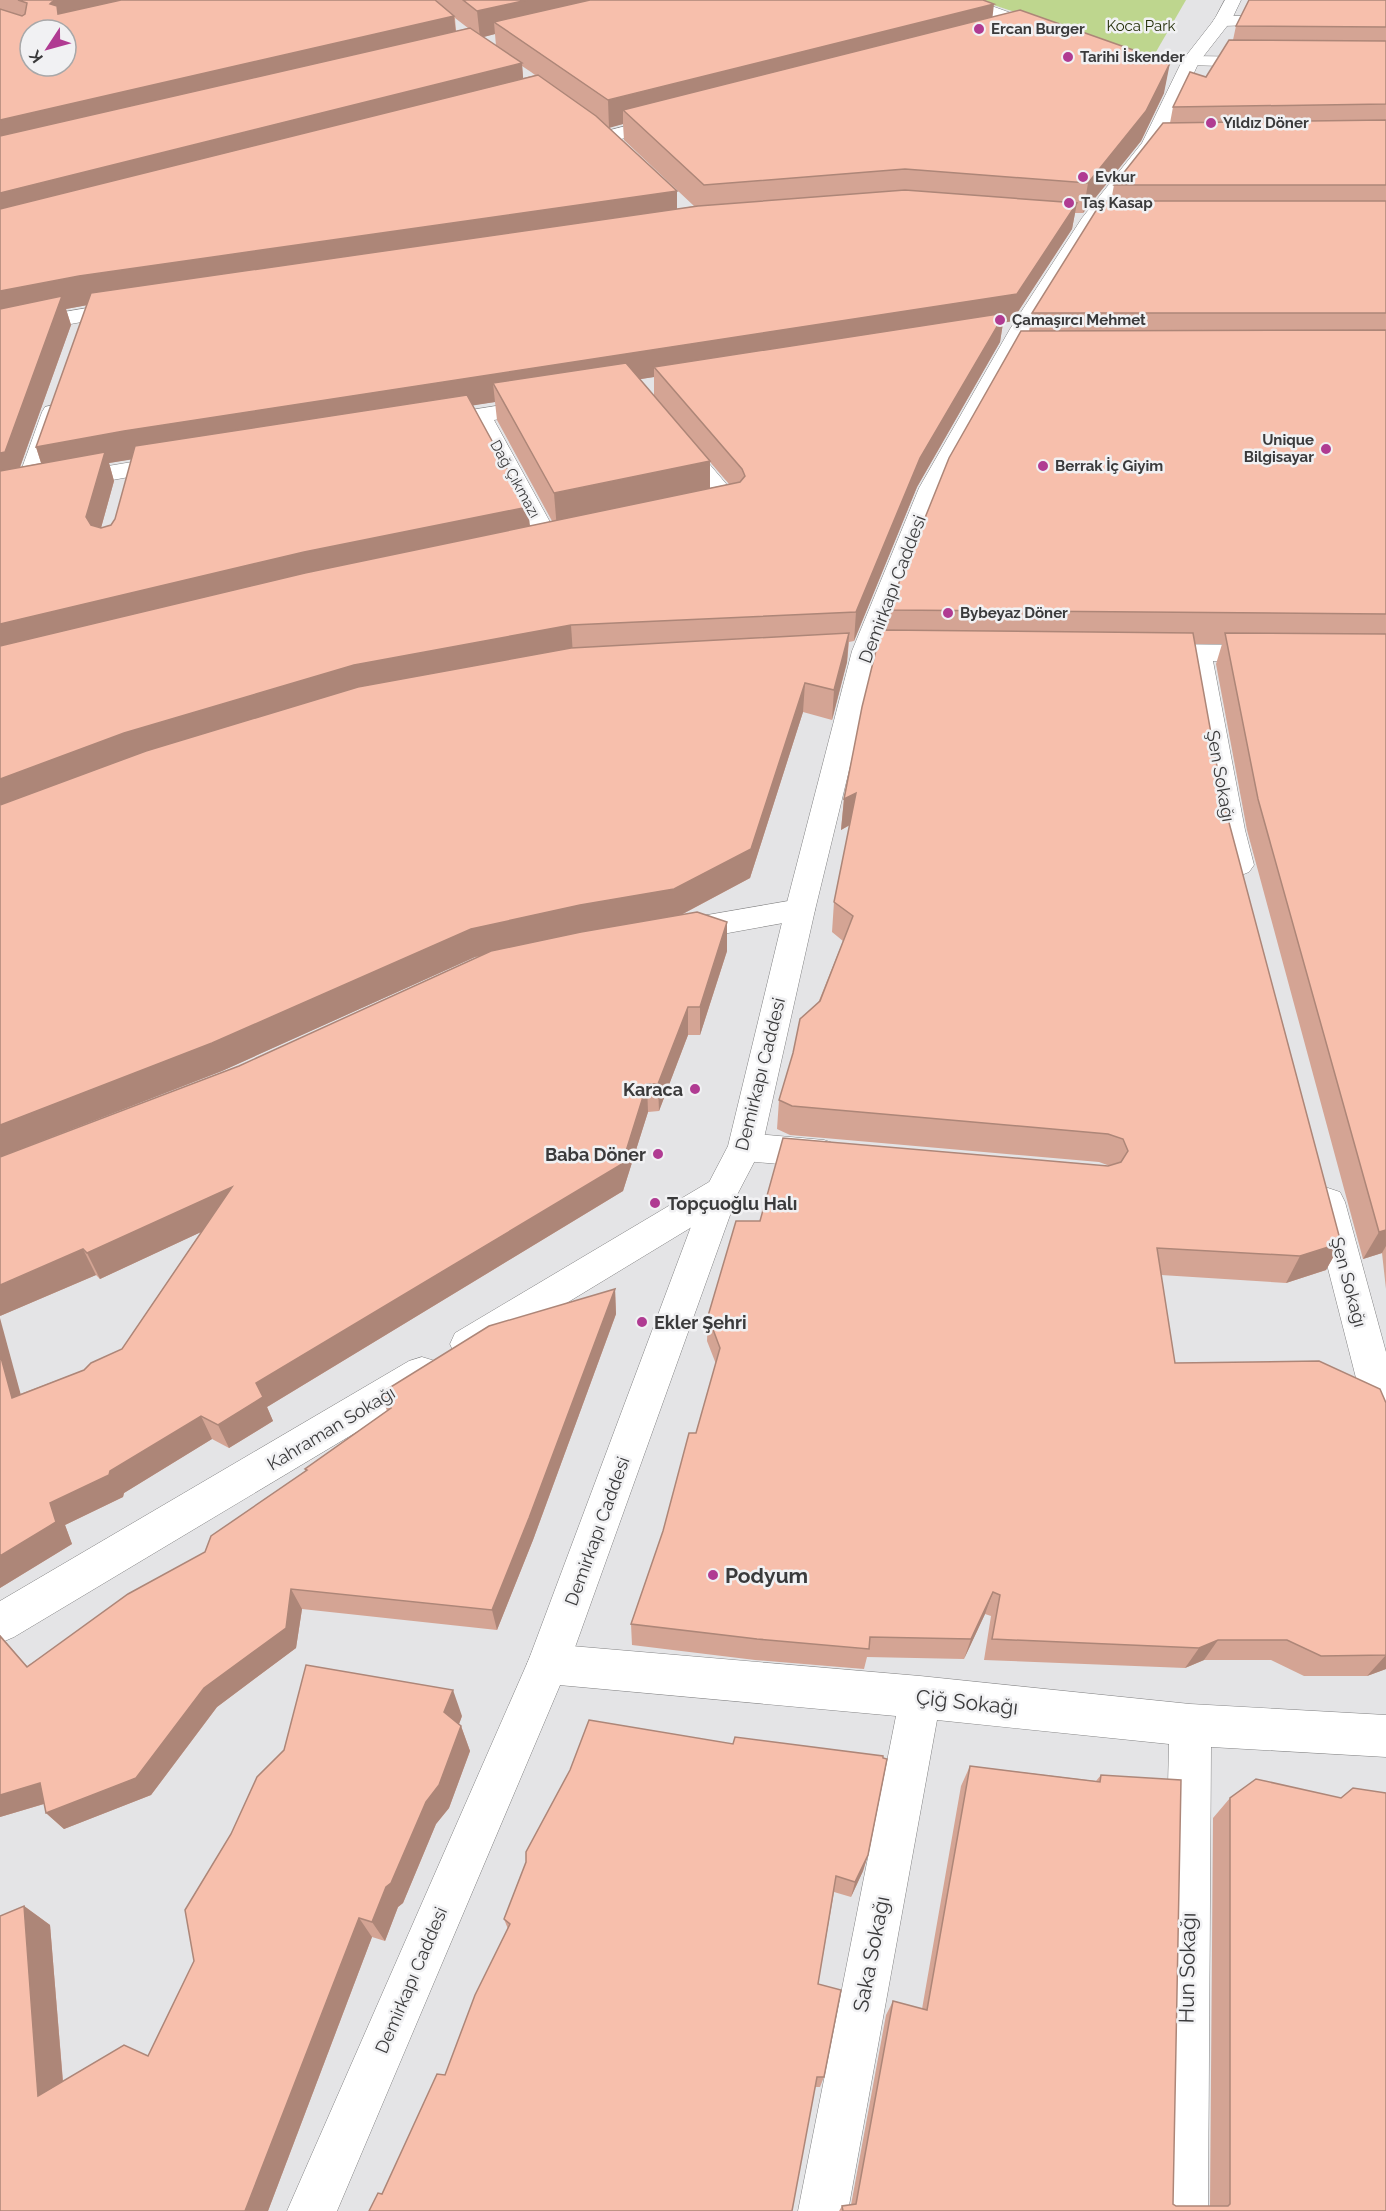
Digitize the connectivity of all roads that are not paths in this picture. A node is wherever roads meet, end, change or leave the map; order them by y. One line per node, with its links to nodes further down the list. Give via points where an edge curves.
1 (959, 0): 4 (street)
2 (1228, 10): 3 (street); 8 (street, Demirkapı Caddesi)
3 (1304, 19)
4 (1031, 27): 5 (street); 6 (street)
5 (1053, 34)
6 (997, 35)
7 (1283, 62): 8 (street)
8 (1182, 70): 31 (street, Demirkapı Caddesi, via 1163,144 1089,221 931,488 865,651)
9 (686, 116): 11 (street)
10 (588, 124): 11 (street)
11 (606, 137): 12 (street)
12 (623, 153)
13 (147, 304): 14 (street)
14 (88, 313): 15 (street); 16 (street)
15 (0, 330)
16 (80, 335)
17 (61, 389): 23 (street)
18 (558, 403): 19 (street)
19 (480, 416): 20 (street); 26 (street, Dağ Çıkmazı)
20 (410, 426)
21 (664, 426): 25 (street, via 730,504)
22 (190, 460): 23 (street, via 129,480)
23 (27, 487): 24 (street)
24 (0, 493)
25 (685, 514)
26 (549, 542)
27 (1127, 652): 28 (street)
28 (1198, 652): 29 (street); 30 (street, Şen Sokağı, via 1230,830)
29 (1292, 654)
30 (1245, 888)
31 (800, 910): 32 (street); 33 (street, Demirkapı Caddesi)
32 (652, 935)
33 (746, 1147): 34 (street); 36 (street, Demirkapı Caddesi)
34 (852, 1156)
35 (1322, 1178): 37 (street, Şen Sokağı)
36 (721, 1192): 38 (street, Kahraman Sokağı, via 366,1408); 39 (street, Demirkapı Caddesi)
37 (1386, 1421)
38 (0, 1623)
39 (548, 1664): 40 (street, Çiğ Sokağı); 43 (street, Demirkapı Caddesi)
40 (920, 1697): 41 (street, Çiğ Sokağı); 44 (street, Saka Sokağı)
41 (1190, 1725): 42 (street, Çiğ Sokağı); 45 (street, Hun Sokağı)
42 (1386, 1736)
43 (312, 2211)
44 (823, 2211)
45 (1183, 2211)

